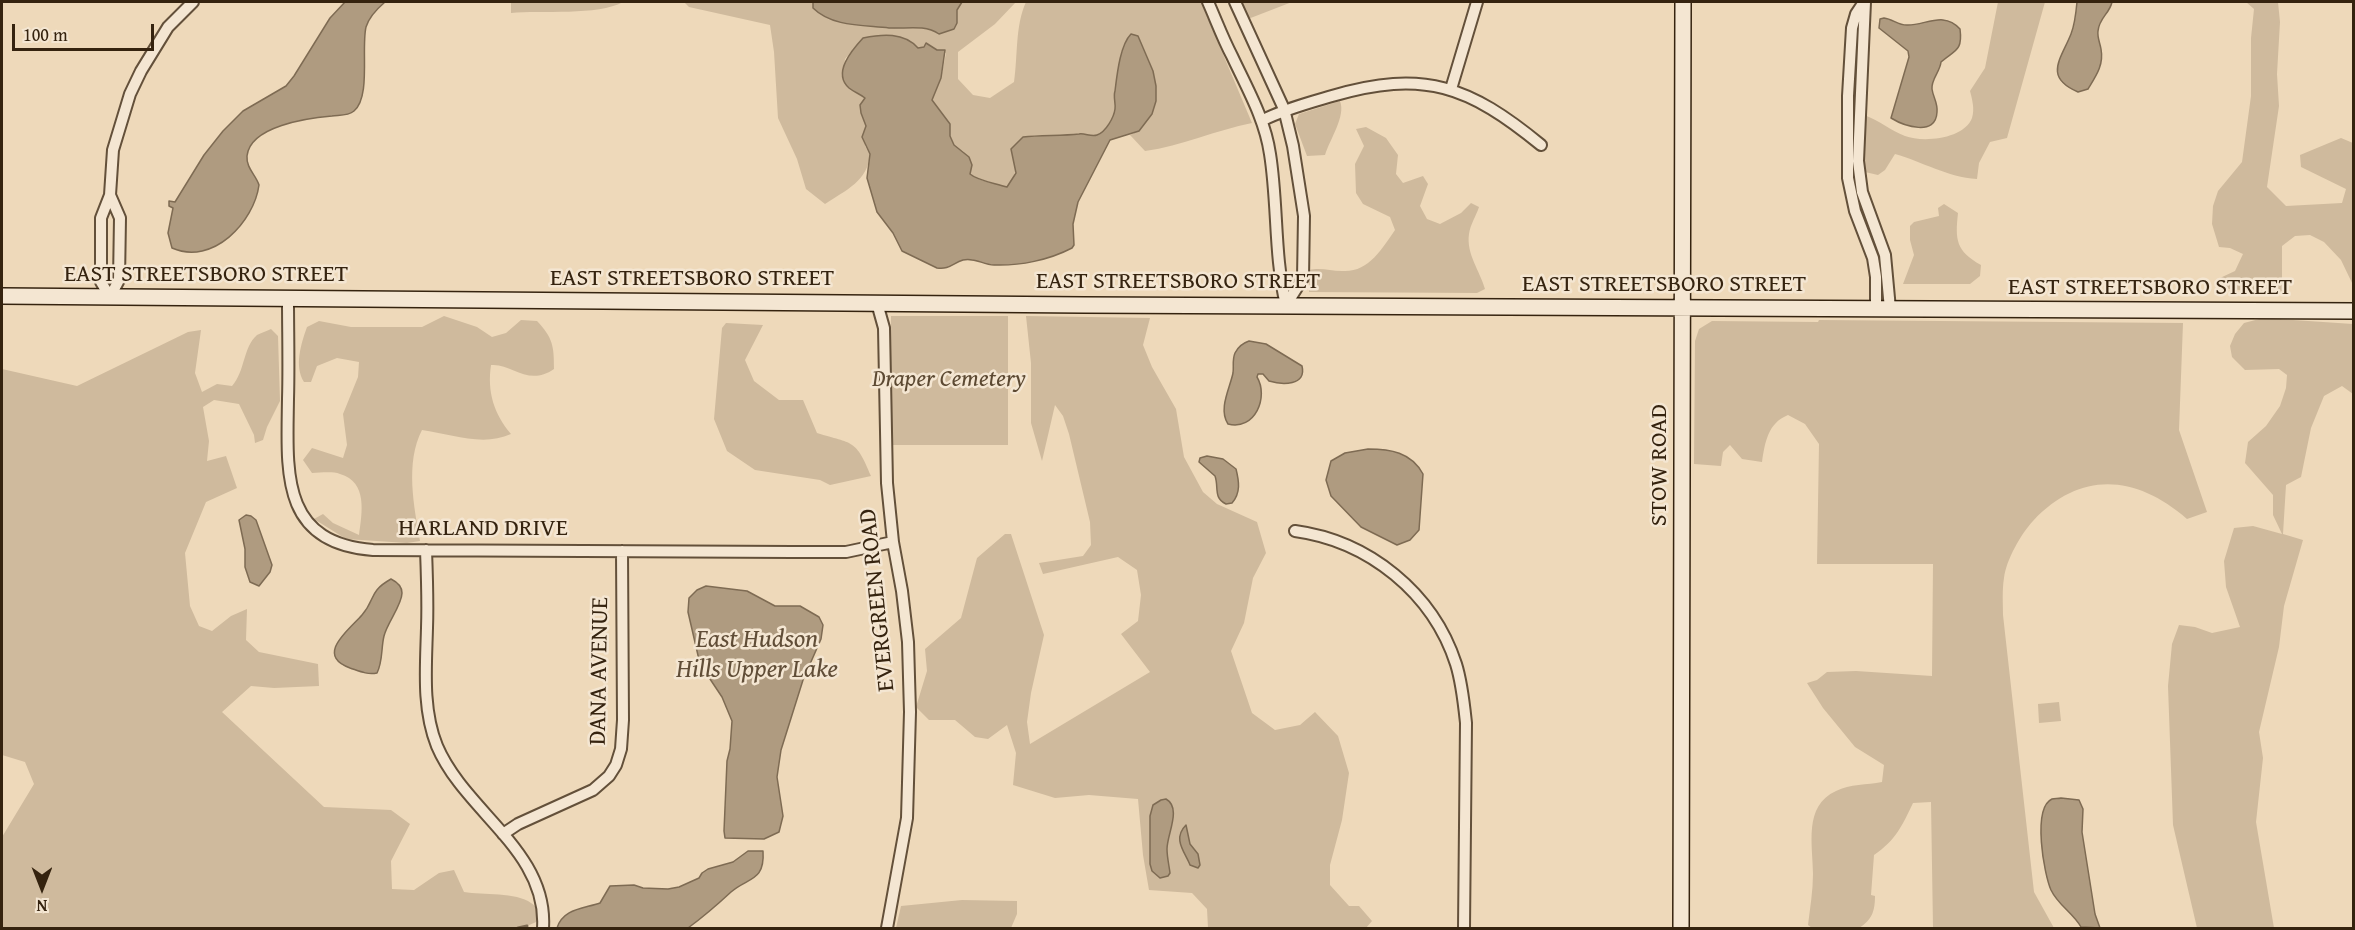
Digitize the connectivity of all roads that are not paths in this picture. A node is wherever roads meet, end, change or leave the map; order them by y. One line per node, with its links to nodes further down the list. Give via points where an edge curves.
1 (193, 2): 14 (street, via 168,27 130,94 113,150)
2 (1208, 2): 12 (street)
3 (1235, 2): 10 (street)
4 (1478, 2): 9 (street)
5 (1683, 2): 20 (main road, STOW ROAD)
6 (1864, 2): 7 (street, via 1854,20); 8 (street)
7 (1850, 57): 8 (street); 11 (street)
8 (1861, 58): 11 (street)
9 (1451, 89): 10 (street, via 1418,83 1377,84); 13 (street, via 1508,118)
10 (1284, 109): 12 (street); 19 (street, via 1304,216 1303,278)
11 (1853, 109): 21 (street, via 1853,168 1885,255)
12 (1263, 120): 19 (street)
13 (1541, 145)
14 (110, 195): 16 (street, via 120,228 119,280); 16 (street, via 101,218 100,282)
15 (2, 296): 16 (main road, EAST STREETSBORO STREET)
16 (110, 297): 17 (main road, EAST STREETSBORO STREET)
17 (288, 299): 18 (main road, EAST STREETSBORO STREET); 25 (street, HARLAND DRIVE, via 289,472 299,510 312,527 338,544 374,550)
18 (877, 303): 19 (main road, EAST STREETSBORO STREET); 24 (street, EVERGREEN ROAD, via 884,328 887,472)
19 (1286, 305): 20 (main road, EAST STREETSBORO STREET)
20 (1683, 307): 21 (main road, EAST STREETSBORO STREET); 31 (main road, STOW ROAD)
21 (1883, 309): 22 (main road, EAST STREETSBORO STREET)
22 (2354, 311)
23 (1295, 531): 30 (street, via 1350,546 1387,568 1424,604 1444,634 1456,664 1466,723)
24 (893, 542): 26 (street, HARLAND DRIVE, via 846,552); 29 (street, EVERGREEN ROAD, via 908,642 910,782)
25 (426, 550): 26 (street, HARLAND DRIVE); 27 (street, via 426,685 433,734 460,785)
26 (622, 551): 27 (street, DANA AVENUE, via 623,720 616,765 593,790)
27 (503, 834): 28 (street, via 535,879)
28 (543, 928)
29 (887, 928)
30 (1464, 928)
31 (1681, 928)

